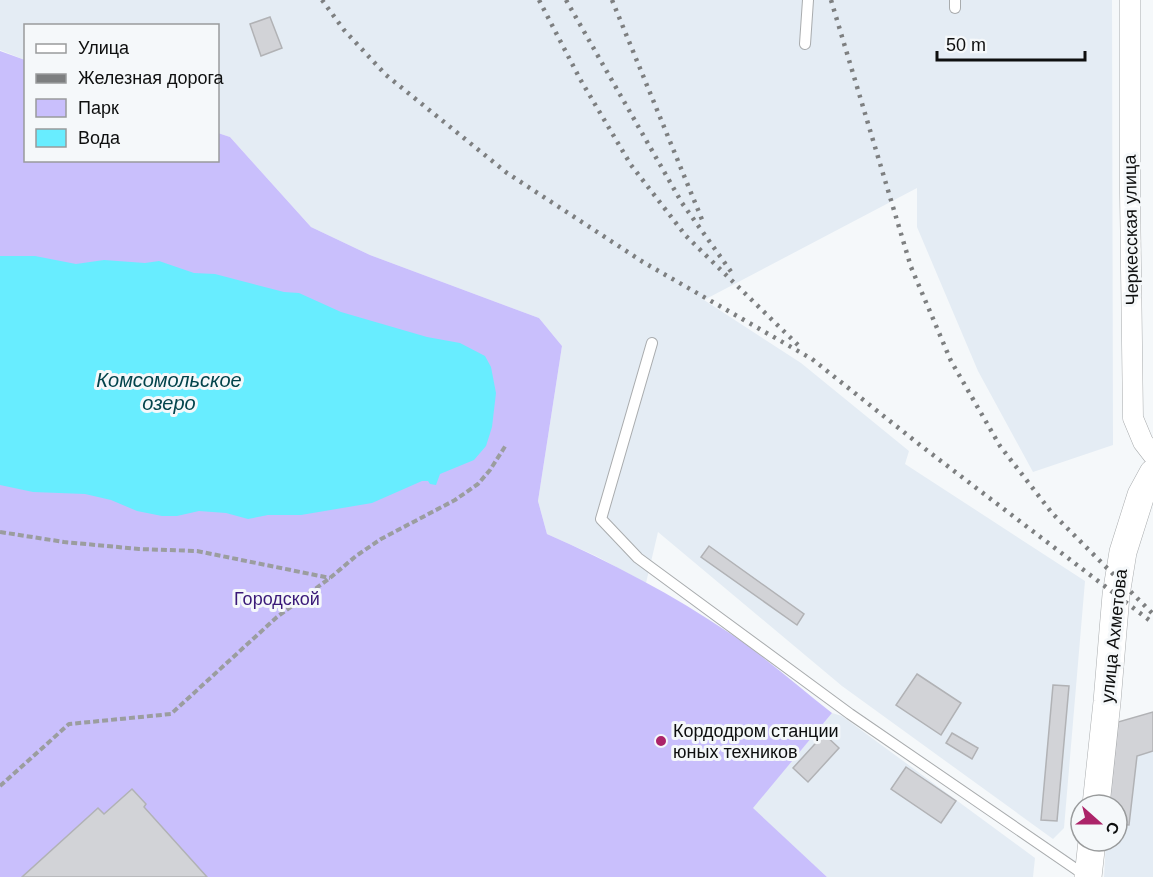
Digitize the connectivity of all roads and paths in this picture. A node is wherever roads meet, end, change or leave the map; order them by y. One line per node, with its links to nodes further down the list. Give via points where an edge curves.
1 (808, 0): 3 (lane)
2 (1130, 0): 6 (street, Черкесская улица, via 1133,418)
3 (805, 44)
4 (652, 343): 13 (lane, via 601,519 638,558 821,693)
5 (506, 445): 9 (path, via 478,484 381,539)
6 (1153, 455)
7 (1153, 473): 11 (main road, улица Ахметова, via 1123,552)
8 (0, 532): 9 (path, via 139,549 197,550)
9 (330, 578): 10 (path, via 277,616 171,714 69,724)
10 (0, 786)
11 (1097, 793)
12 (1090, 853): 13 (main road)
13 (1087, 877)

